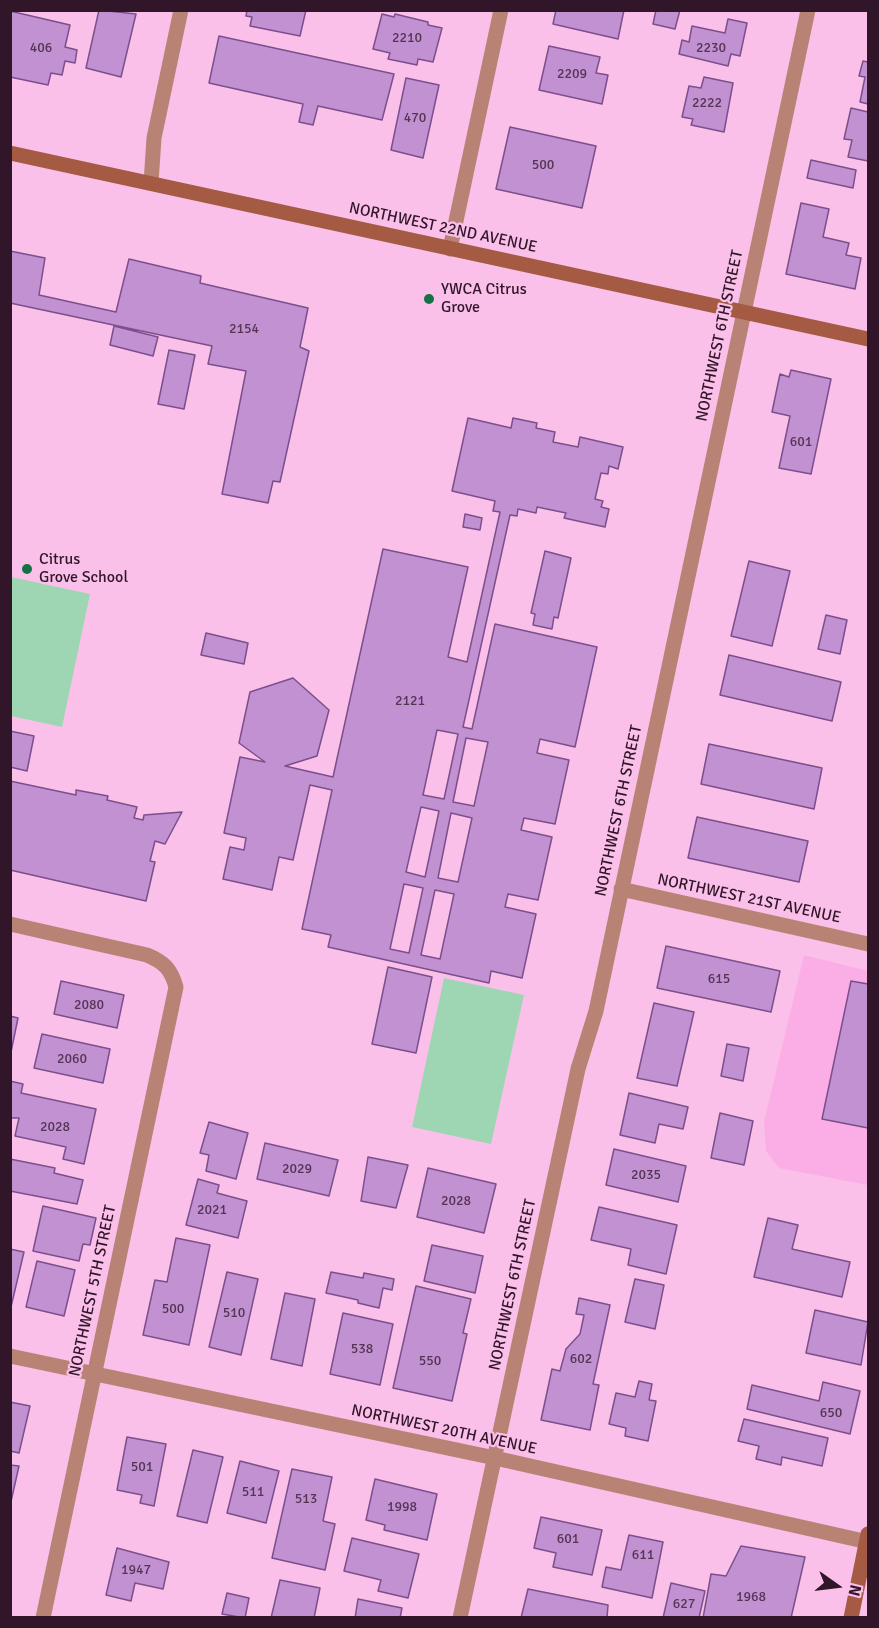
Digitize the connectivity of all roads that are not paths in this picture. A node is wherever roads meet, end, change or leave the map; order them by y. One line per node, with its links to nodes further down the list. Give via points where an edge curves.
1 (181, 10): 5 (street, via 154,138)
2 (501, 10): 6 (street)
3 (808, 10): 7 (street, NORTHWEST 6TH STREET)
4 (10, 153): 5 (main road, NORTHWEST 22ND AVENUE)
5 (151, 183): 6 (main road, NORTHWEST 22ND AVENUE)
6 (450, 249): 7 (main road, NORTHWEST 22ND AVENUE)
7 (743, 312): 8 (main road, NORTHWEST 22ND AVENUE); 9 (street, NORTHWEST 6TH STREET)
8 (868, 339)
9 (621, 890): 11 (street, NORTHWEST 21ST AVENUE); 14 (street, NORTHWEST 6TH STREET, via 596,1011 578,1069)
10 (10, 924): 13 (street, NORTHWEST 5TH STREET, via 147,955 163,962 176,987)
11 (868, 944)
12 (10, 1356): 13 (street, NORTHWEST 20TH AVENUE)
13 (93, 1374): 14 (street, NORTHWEST 20TH AVENUE); 16 (street, NORTHWEST 5TH STREET)
14 (495, 1458): 15 (street, NORTHWEST 20TH AVENUE); 17 (street, NORTHWEST 6TH STREET)
15 (868, 1539): 18 (main road)
16 (43, 1617)
17 (460, 1617)
18 (851, 1617)

